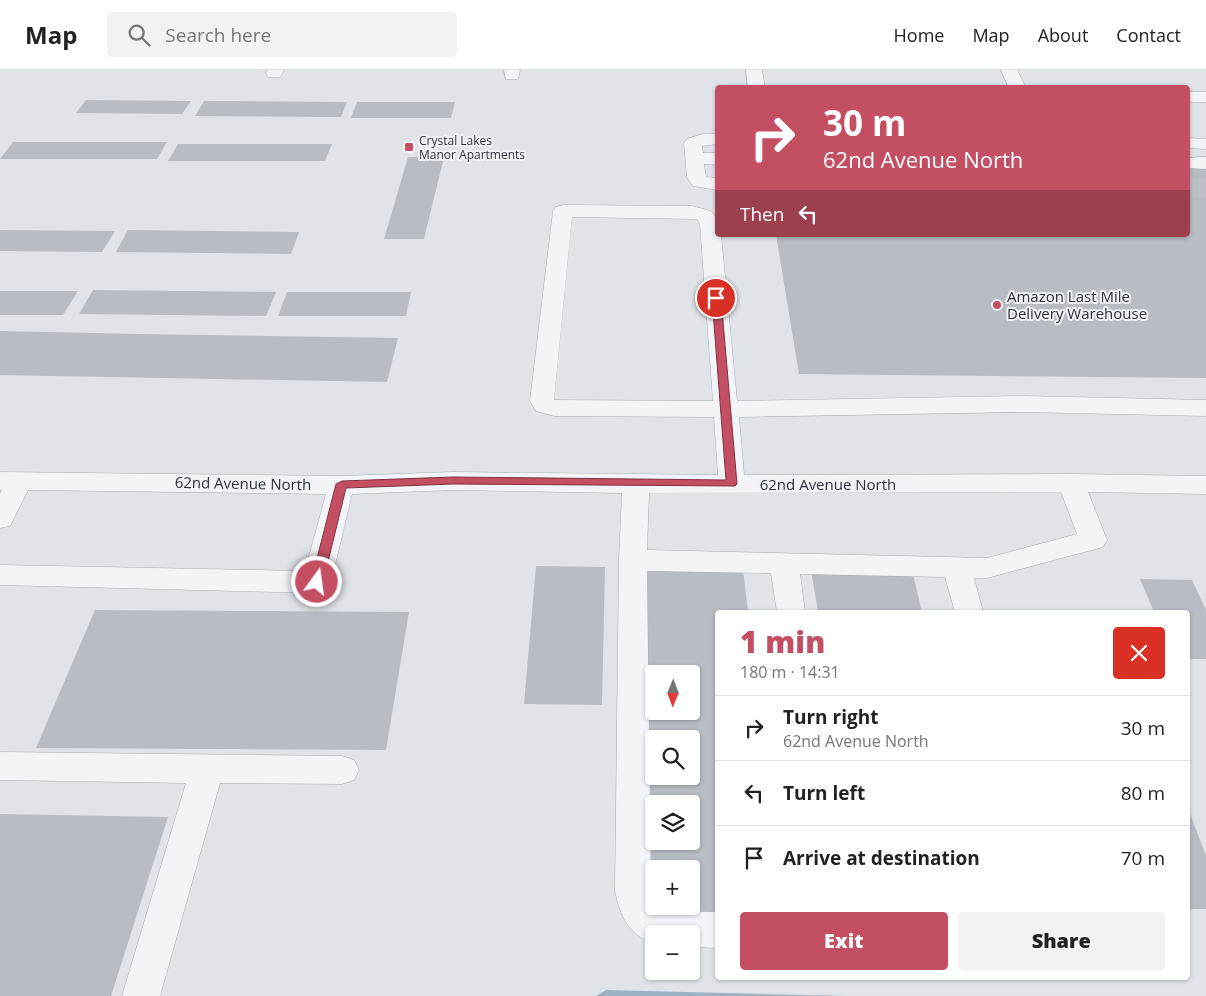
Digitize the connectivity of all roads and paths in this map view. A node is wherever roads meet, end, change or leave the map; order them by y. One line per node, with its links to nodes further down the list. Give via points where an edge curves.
1 (754, 70): 3 (street)
2 (1009, 70): 4 (street)
3 (756, 85)
4 (1016, 85)
5 (1190, 97): 6 (street)
6 (1206, 97)
7 (715, 139): 10 (street, via 703,138 693,143)
8 (1190, 144): 9 (street)
9 (1206, 144)
10 (694, 158): 11 (street); 14 (street, via 696,177 700,182)
11 (715, 159)
12 (1190, 163): 13 (street)
13 (1206, 164)
14 (715, 184)
15 (1206, 408): 16 (street, via 1024,404)
16 (726, 409): 16 (street, via 710,224 704,215 692,212 563,211 542,401 546,406); 21 (street)
17 (10, 481): 19 (street, 62nd Avenue North); 23 (street)
18 (1071, 483): 21 (street, 62nd Avenue North); 22 (street, 62nd Avenue North); 26 (street, via 1093,540 987,568)
19 (342, 484): 20 (street, 62nd Avenue North, via 453,481); 27 (street, via 317,582)
20 (636, 484): 21 (street, 62nd Avenue North); 24 (street)
21 (732, 484)
22 (1206, 485)
23 (0, 519)
24 (633, 560): 25 (street); 33 (street, via 633,892 638,912 658,928)
25 (784, 564): 26 (street); 28 (street)
26 (957, 568): 29 (street)
27 (0, 575)
28 (791, 610)
29 (968, 610)
30 (0, 766): 31 (street)
31 (206, 769): 32 (street); 34 (street)
32 (342, 770)
33 (715, 930)
34 (141, 996)

